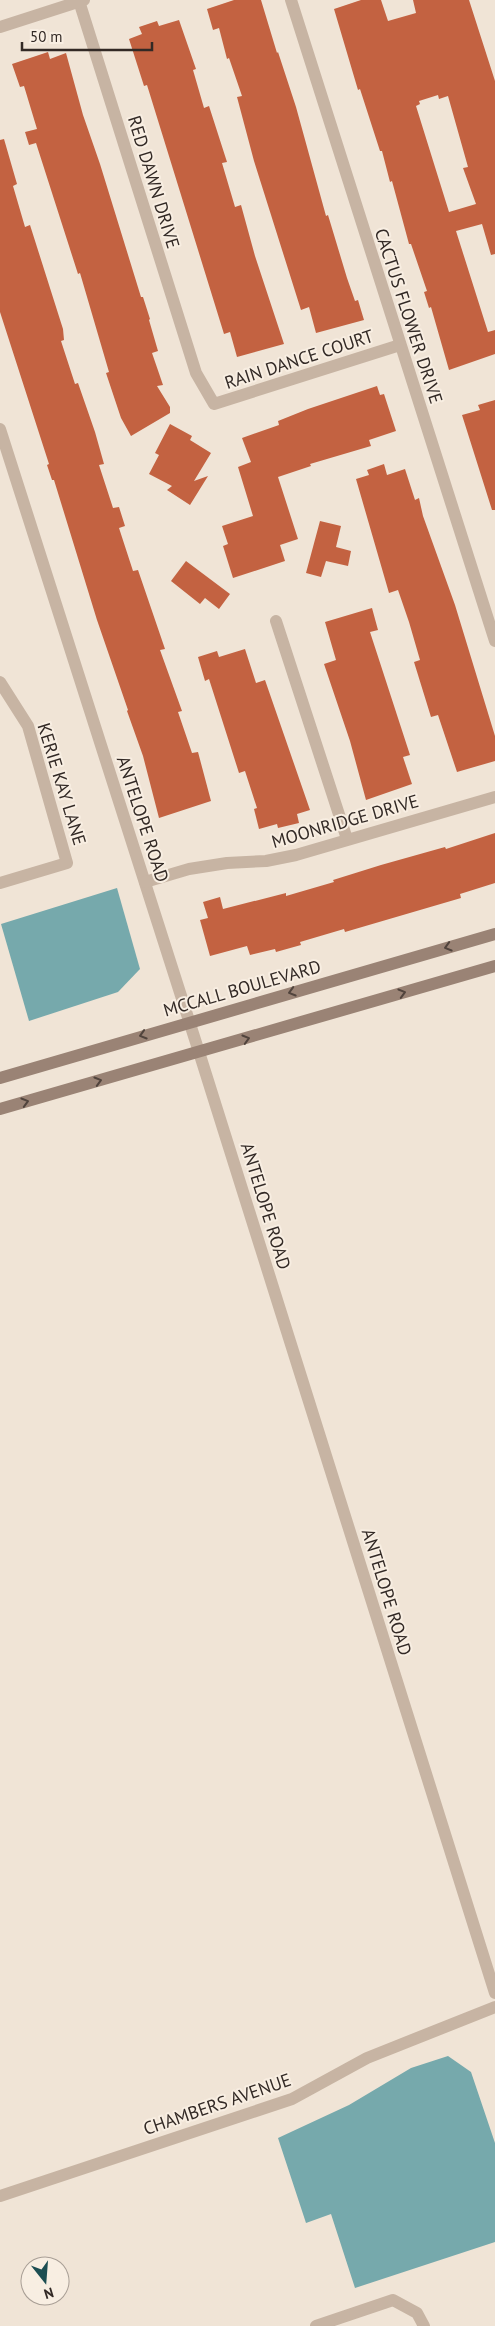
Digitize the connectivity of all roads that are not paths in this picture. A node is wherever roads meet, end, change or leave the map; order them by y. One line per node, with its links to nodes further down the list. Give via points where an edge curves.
1 (290, 0): 4 (street, CACTUS FLOWER DRIVE)
2 (82, 1): 3 (street); 5 (street, RED DAWN DRIVE)
3 (0, 27)
4 (400, 345): 5 (street, RAIN DANCE COURT, via 214,404); 8 (street, CACTUS FLOWER DRIVE)
5 (196, 373)
6 (0, 429): 12 (street, ANTELOPE ROAD)
7 (276, 621): 11 (street)
8 (495, 641)
9 (0, 682): 13 (street, KERIE KAY LANE, via 28,726 67,863)
10 (495, 797): 11 (street, MOONRIDGE DRIVE)
11 (347, 839): 12 (street, MOONRIDGE DRIVE, via 296,855 199,868)
12 (145, 882): 16 (street, ANTELOPE ROAD)
13 (0, 883)
14 (495, 934): 16 (main road, MCCALL BOULEVARD, one-way to 16)
15 (495, 966): 17 (main road, one-way to 15)
16 (190, 1022): 17 (street, ANTELOPE ROAD); 18 (main road, MCCALL BOULEVARD, one-way to 18)
17 (199, 1052): 19 (main road, one-way to 17); 20 (street, ANTELOPE ROAD)
18 (0, 1078)
19 (0, 1109)
20 (495, 1993)
21 (495, 2007): 22 (street, CHAMBERS AVENUE, via 366,2058 292,2100)
22 (0, 2196)
23 (316, 2326): 24 (street, via 393,2300 417,2313)
24 (424, 2326)

